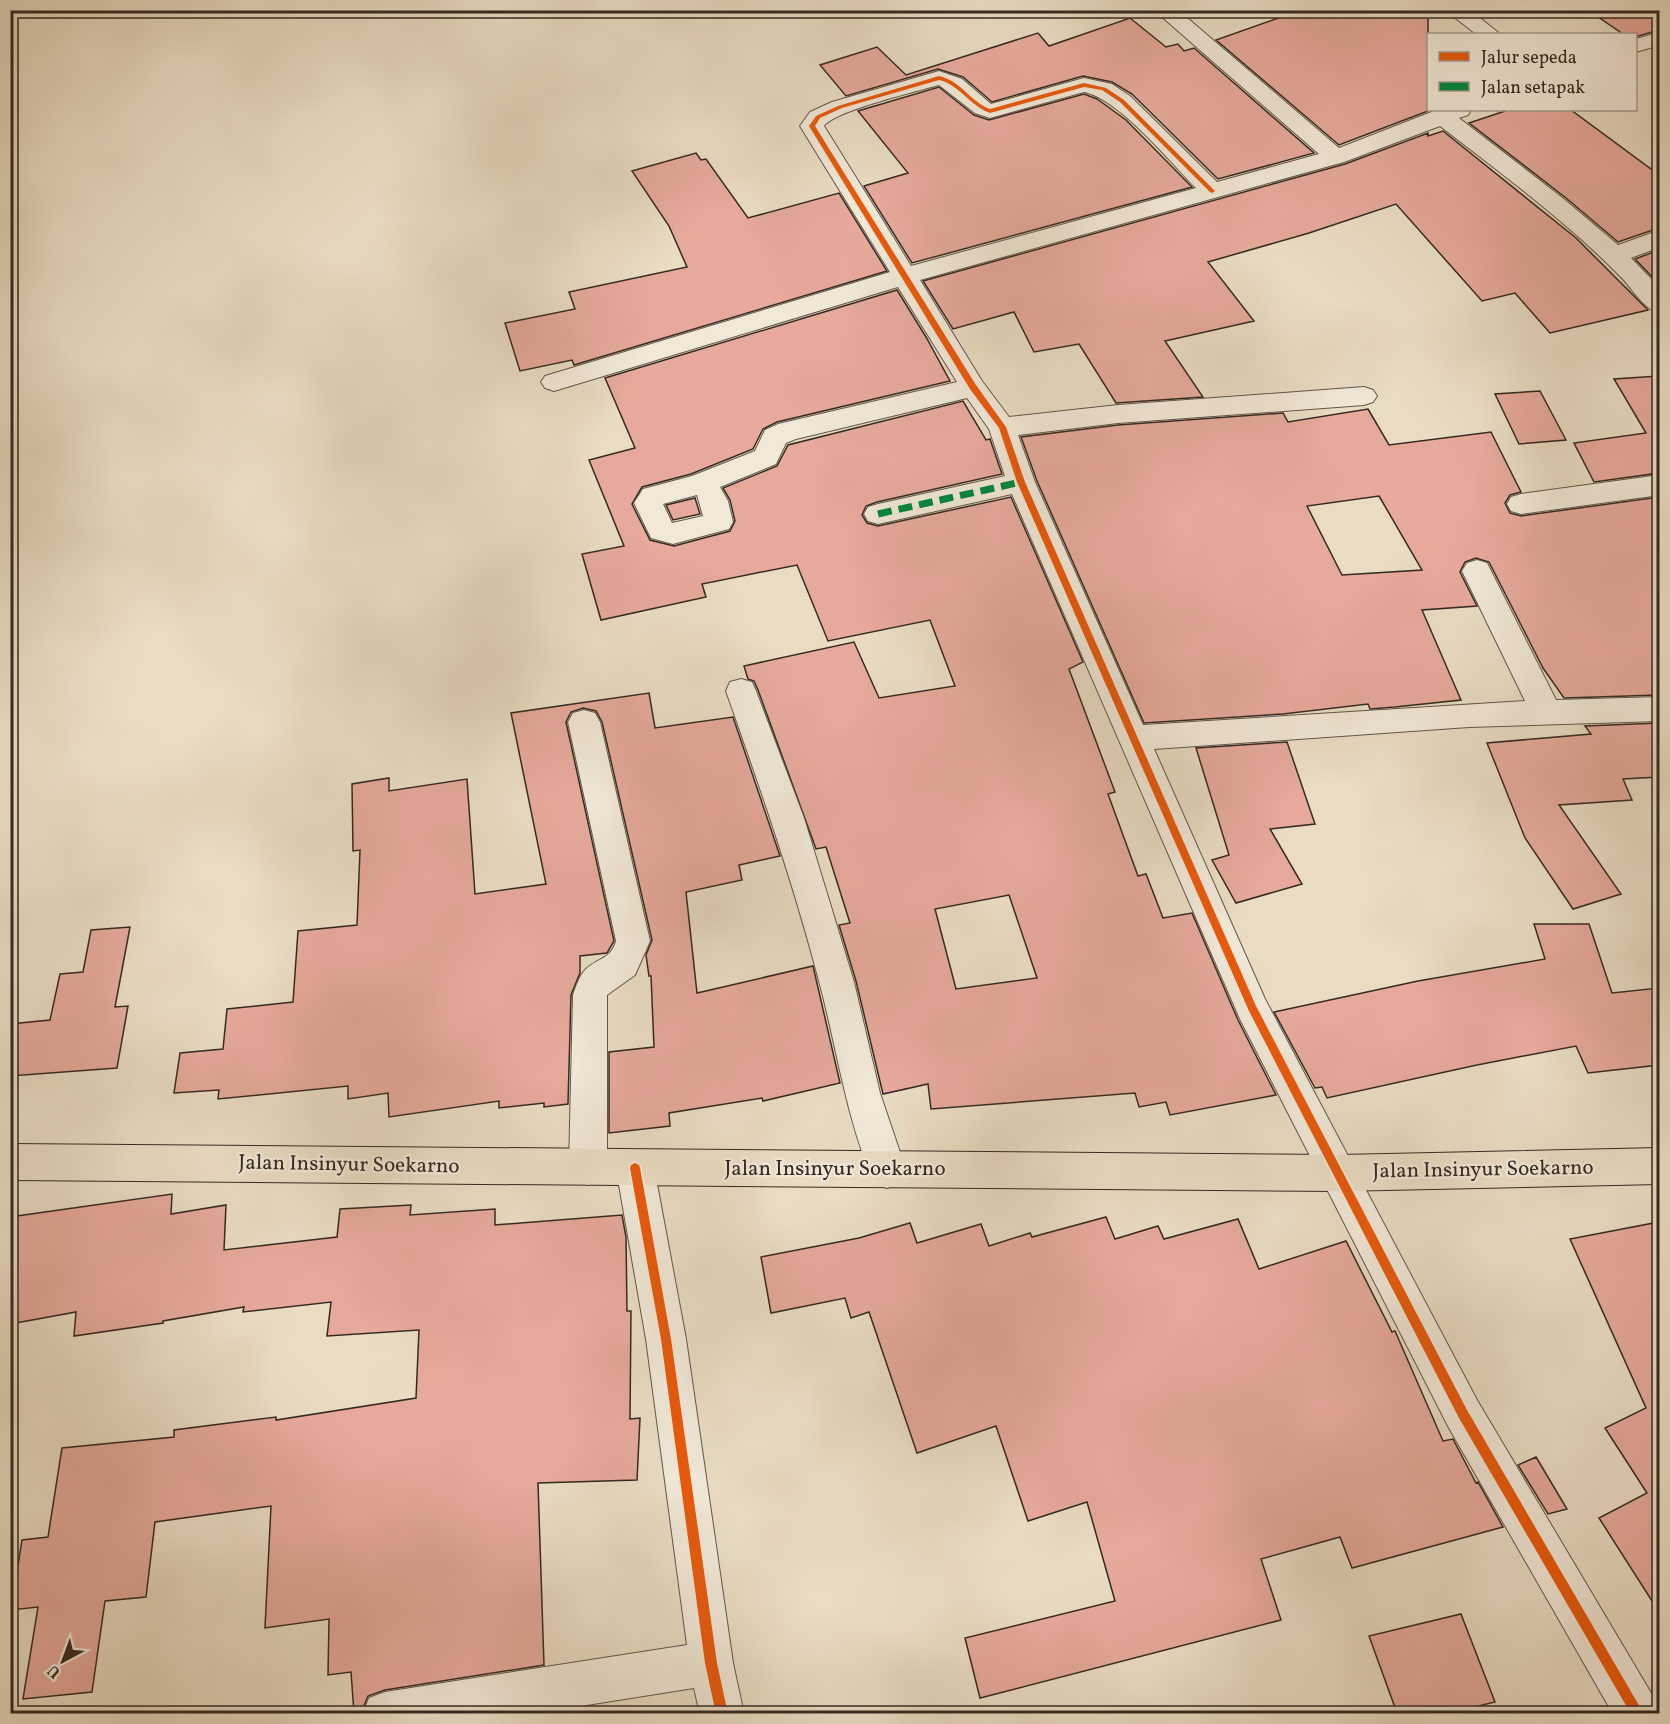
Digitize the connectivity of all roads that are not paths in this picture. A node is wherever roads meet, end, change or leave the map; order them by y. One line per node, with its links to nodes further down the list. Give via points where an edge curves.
1 (1164, 10): 7 (street)
2 (1455, 10): 3 (street)
3 (1488, 33)
4 (1659, 38): 5 (street)
5 (1637, 45)
6 (1451, 113): 7 (street); 10 (street)
7 (1336, 157): 8 (street)
8 (1212, 191): 11 (street); 11 (street, via 1122,101 1104,89 1084,85 990,111 979,108 949,79 939,78 840,107 818,117 812,126)
9 (1659, 238): 10 (street)
10 (1612, 256): 12 (street)
11 (906, 276): 13 (street); 14 (street)
12 (1659, 305)
13 (554, 382)
14 (973, 387): 16 (street); 17 (street, via 788,431 775,437 766,457)
15 (1364, 396): 16 (street, via 1118,414)
16 (1002, 427): 18 (street)
17 (704, 482)
18 (1021, 482): 21 (street); 27 (street)
19 (1659, 485): 20 (street)
20 (1521, 504)
21 (878, 514)
22 (1477, 571): 25 (street)
23 (741, 691): 32 (street, via 788,818 837,982 862,1093)
24 (1659, 709): 25 (street)
25 (1546, 712): 27 (street)
26 (584, 722): 30 (street, via 633,941 621,967 593,984 590,995)
27 (1135, 738): 33 (street, via 1252,1008)
28 (10, 1162): 30 (main road, Jalan Insinyur Soekarno)
29 (1659, 1166): 33 (main road, Jalan Insinyur Soekarno)
30 (588, 1167): 31 (main road, Jalan Insinyur Soekarno)
31 (635, 1168): 32 (main road, Jalan Insinyur Soekarno); 34 (street, via 666,1339)
32 (887, 1170): 33 (main road, Jalan Insinyur Soekarno)
33 (1339, 1173): 37 (street, via 1462,1414)
34 (711, 1663): 35 (street); 36 (street)
35 (385, 1713)
36 (722, 1713)
37 (1638, 1713)

